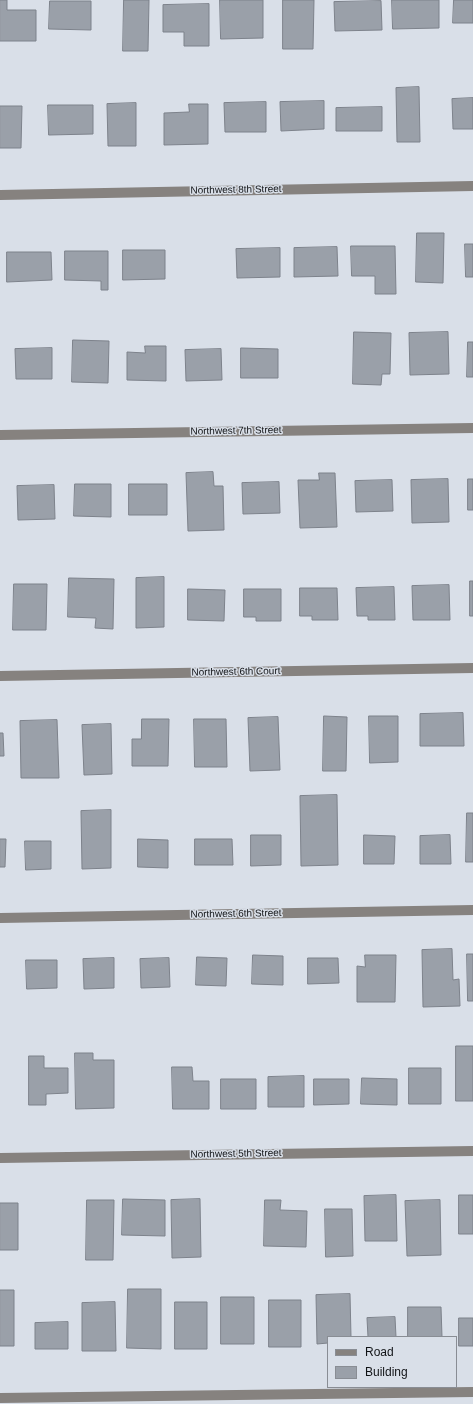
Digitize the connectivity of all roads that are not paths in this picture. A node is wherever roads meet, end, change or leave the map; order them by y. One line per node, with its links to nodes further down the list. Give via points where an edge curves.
1 (473, 186): 2 (street, Northwest 8th Street)
2 (0, 195)
3 (473, 428): 4 (street, Northwest 7th Street)
4 (0, 435)
5 (473, 668): 6 (street, Northwest 6th Court)
6 (0, 676)
7 (473, 910): 8 (street, Northwest 6th Street)
8 (0, 918)
9 (473, 1151): 10 (street, Northwest 5th Street)
10 (0, 1158)
11 (473, 1392): 12 (street)
12 (0, 1398)

